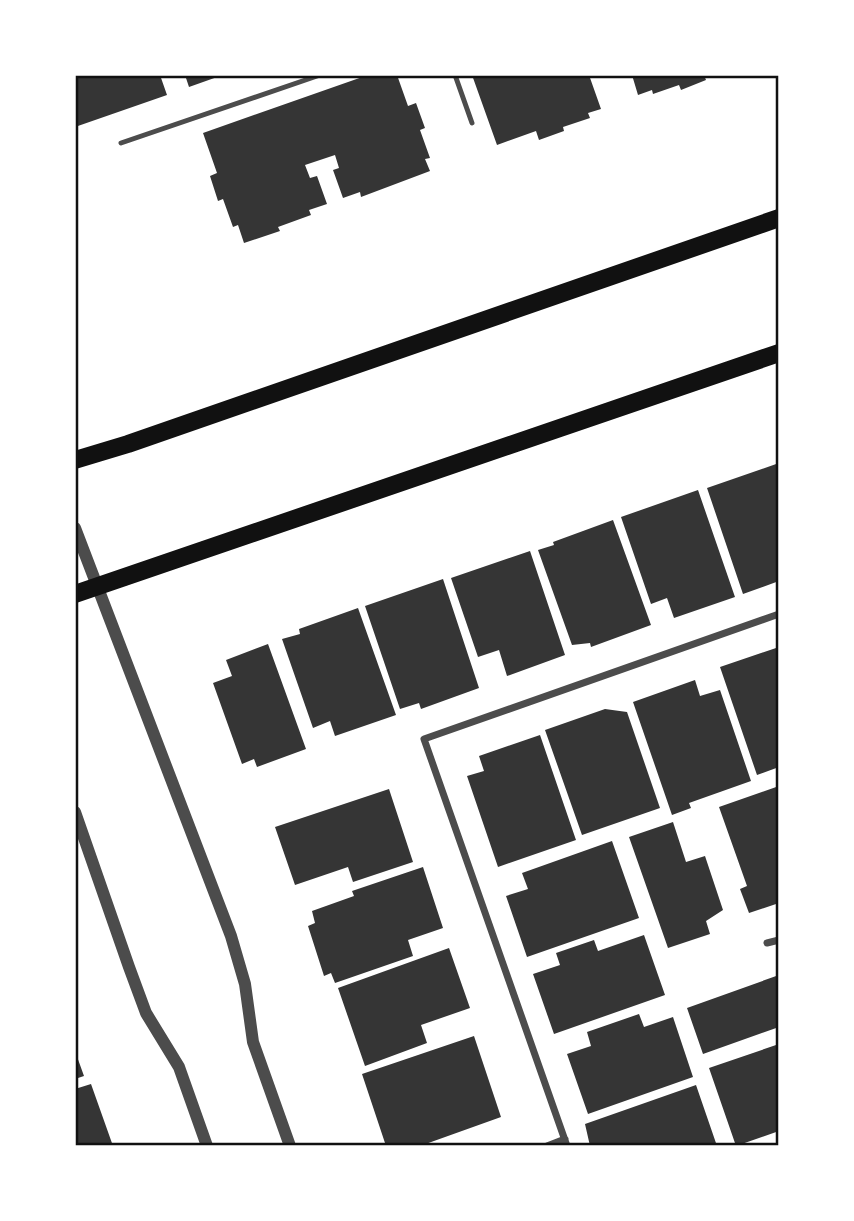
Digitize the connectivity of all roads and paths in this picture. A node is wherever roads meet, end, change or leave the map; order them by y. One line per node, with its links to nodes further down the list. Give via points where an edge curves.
1 (320, 75): 4 (lane)
2 (455, 75): 3 (lane)
3 (472, 123)
4 (121, 143)
5 (779, 218): 7 (main road)
6 (779, 353): 9 (main road)
7 (75, 460)
8 (75, 528): 9 (street)
9 (98, 586): 10 (main road); 17 (street, via 231,936 245,984 253,1042)
10 (75, 594)
11 (779, 614): 15 (street, via 424,739)
12 (75, 812): 16 (street, via 146,1013 179,1067)
13 (779, 940): 14 (street)
14 (767, 943)
15 (566, 1143): 18 (street)
16 (207, 1146)
17 (290, 1146)
18 (547, 1146)

